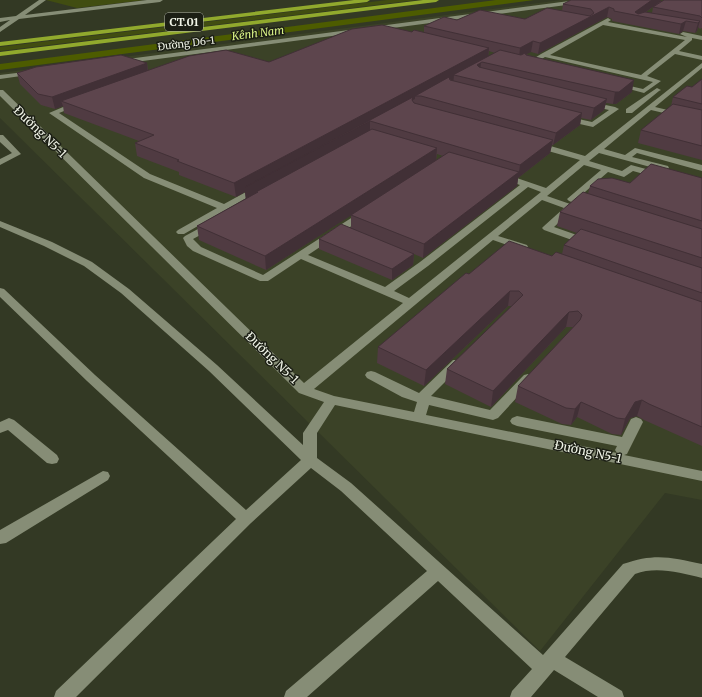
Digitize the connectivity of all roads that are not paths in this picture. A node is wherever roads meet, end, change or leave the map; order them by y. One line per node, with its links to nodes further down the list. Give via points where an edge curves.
1 (43, 0): 10 (street)
2 (160, 0): 10 (street)
3 (367, 0): 18 (highway, CT.01)
4 (436, 0): 22 (highway, CT.01)
5 (589, 0): 6 (street, Đường D6-1)
6 (540, 7): 7 (street); 8 (street, Đường D6-1)
7 (559, 10)
8 (502, 12): 11 (street); 19 (street, Đường D6-1)
9 (526, 16): 11 (street)
10 (19, 17): 12 (street); 14 (street)
11 (512, 17): 17 (street, via 481,18)
12 (0, 20)
13 (604, 20): 16 (street, via 634,23); 20 (street, via 690,39); 23 (street)
14 (0, 30)
15 (561, 38): 25 (street)
16 (702, 38)
17 (324, 42)
18 (0, 44)
19 (245, 46): 21 (street); 26 (street, Đường D6-1)
20 (674, 52): 24 (street); 31 (street)
21 (251, 53)
22 (0, 54)
23 (543, 55): 28 (street, via 528,64); 31 (street)
24 (702, 58)
25 (520, 62)
26 (114, 63)
27 (702, 65): 33 (street)
28 (536, 66)
29 (37, 73): 30 (street)
30 (0, 77)
31 (642, 77): 33 (street)
32 (613, 84): 33 (street, via 644,91)
33 (666, 84): 37 (street); 39 (street)
34 (0, 92): 75 (street, Đường N5-1)
35 (82, 102): 57 (street, via 53,113 147,176)
36 (585, 102): 38 (street, via 615,109)
37 (650, 108): 41 (street); 42 (street)
38 (612, 111): 40 (street, via 593,125); 41 (street)
39 (629, 111)
40 (556, 116)
41 (637, 118): 45 (street)
42 (702, 120)
43 (0, 137): 48 (street, via 18,154)
44 (532, 144): 47 (street)
45 (597, 150): 46 (street); 47 (street)
46 (626, 158): 49 (street, via 634,150); 51 (street)
47 (584, 160): 50 (street); 55 (street)
48 (0, 162)
49 (702, 168)
50 (607, 169): 53 (street, via 624,174 631,168); 56 (street, via 572,199)
51 (672, 170)
52 (490, 173): 54 (street)
53 (666, 178)
54 (527, 184): 55 (street); 68 (street)
55 (545, 194): 63 (street); 64 (street, via 570,207 547,228)
56 (593, 206)
57 (224, 208): 61 (street); 66 (street, via 267,189 188,238 197,249 264,279)
58 (373, 208): 60 (street)
59 (0, 224): 85 (street, via 88,264 125,291 213,368)
60 (340, 229): 62 (street); 66 (street)
61 (181, 232)
62 (354, 235)
63 (492, 236): 65 (street); 71 (street)
64 (599, 246)
65 (531, 250)
66 (300, 256): 70 (street)
67 (410, 258): 68 (street)
68 (424, 264): 70 (street)
69 (0, 291): 88 (street)
70 (386, 291): 71 (street)
71 (409, 302): 75 (street)
72 (464, 357): 76 (street, via 425,394)
73 (535, 371): 76 (street, via 493,415)
74 (371, 374): 76 (street, via 407,394)
75 (304, 390): 77 (street, Đường N5-1)
76 (424, 399): 78 (street)
77 (332, 400): 78 (street, Đường N5-1); 85 (street, via 310,433)
78 (419, 418): 83 (street, Đường N5-1)
79 (517, 421): 82 (street)
80 (636, 422): 82 (street)
81 (0, 428): 84 (street, via 9,423)
82 (626, 443): 83 (street)
83 (618, 458): 87 (street, Đường N5-1)
84 (52, 459)
85 (310, 460): 88 (street); 90 (street, via 346,487)
86 (103, 476): 89 (street)
87 (702, 476)
88 (246, 519): 93 (street)
89 (0, 538)
90 (438, 571): 92 (street); 94 (street)
91 (702, 571): 92 (street, via 668,563 641,564 629,569)
92 (548, 664): 95 (street); 96 (street)
93 (63, 697)
94 (293, 697)
95 (519, 697)
96 (615, 697)

